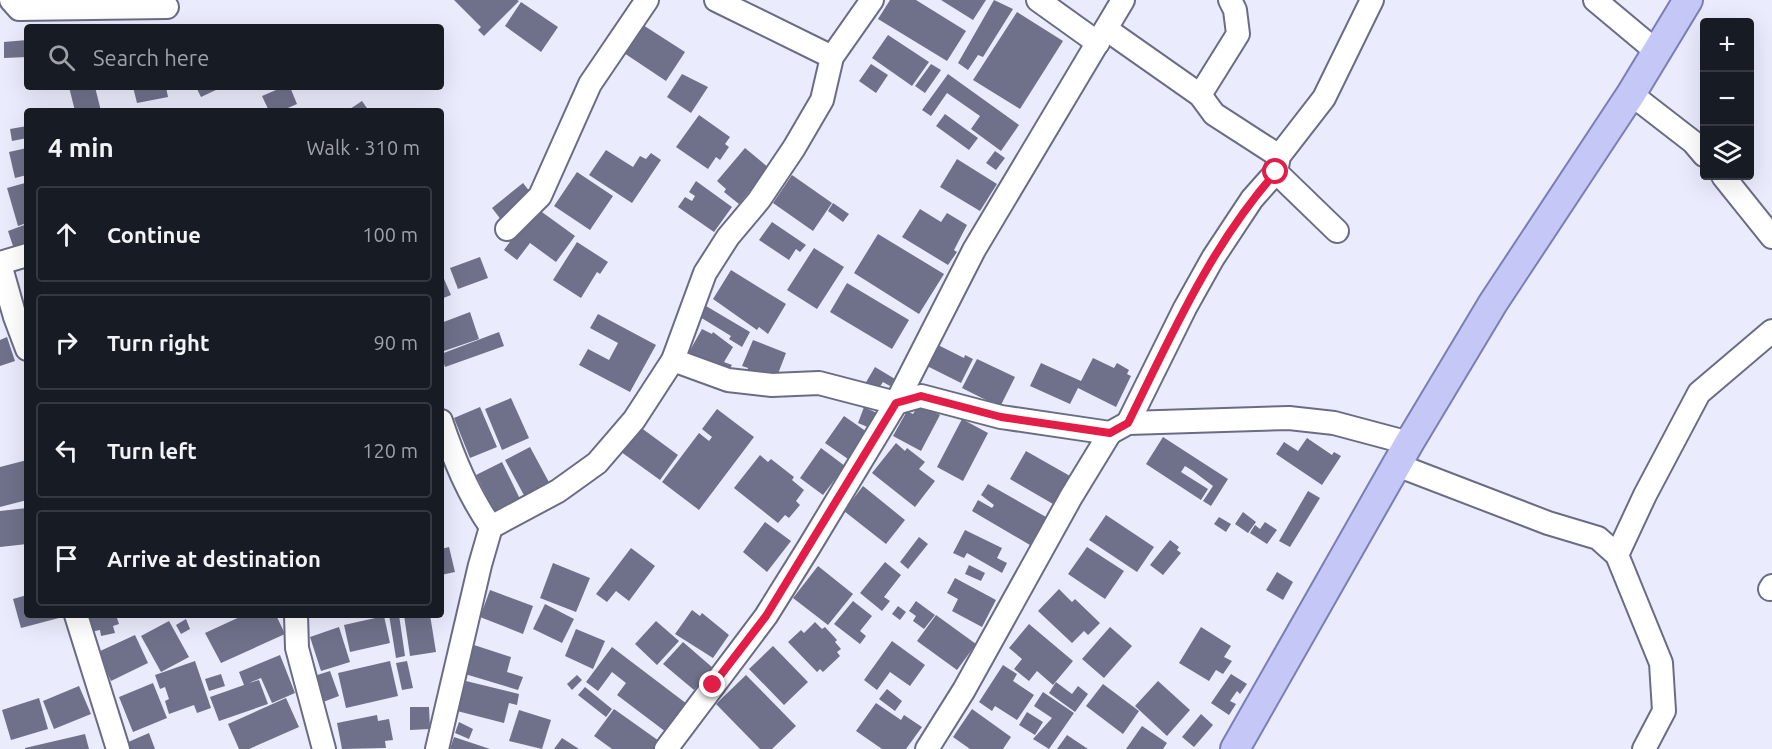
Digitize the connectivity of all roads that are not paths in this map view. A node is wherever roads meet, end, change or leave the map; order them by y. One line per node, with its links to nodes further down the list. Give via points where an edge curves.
1 (11, 0): 11 (street, via 19,9)
2 (647, 0): 20 (street, via 590,84 540,196)
3 (716, 0): 14 (street)
4 (872, 0): 14 (street)
5 (1038, 0): 12 (street)
6 (1123, 0): 12 (street)
7 (1230, 0): 16 (street, via 1238,34)
8 (1372, 0): 18 (street, via 1324,99)
9 (1594, 0): 13 (street)
10 (1688, 0): 13 (main road)
11 (167, 7)
12 (1102, 36): 16 (street); 28 (street, via 974,250)
13 (1656, 51): 15 (main road)
14 (832, 57): 27 (street, via 822,100 800,139 705,273)
15 (1630, 94): 17 (street); 31 (main road, via 1493,303)
16 (1200, 95): 18 (street, via 1214,114)
17 (1700, 150)
18 (1277, 164): 21 (street); 29 (street, via 1213,258)
19 (1726, 180): 22 (street)
20 (507, 229)
21 (1337, 231)
22 (1772, 237)
23 (24, 256): 24 (street)
24 (0, 264): 26 (street)
25 (1772, 331): 33 (street, via 1699,393)
26 (24, 341)
27 (673, 360): 28 (street, via 728,380 772,385 819,383); 32 (street, via 634,420 597,463 558,491)
28 (896, 403): 29 (street, via 921,396 1001,417); 39 (street, via 766,616)
29 (1119, 428): 31 (street, via 1289,418 1334,423); 40 (street, via 1076,488)
30 (444, 430): 32 (street, via 474,502)
31 (1403, 454): 33 (street, via 1598,538); 41 (main road)
32 (491, 527): 38 (street)
33 (1617, 555): 42 (street, via 1661,663 1664,711)
34 (77, 618): 36 (street)
35 (296, 618): 37 (street, via 297,648)
36 (118, 749)
37 (324, 749)
38 (437, 749)
39 (666, 749)
40 (927, 749)
41 (1234, 749)
42 (1644, 749)

